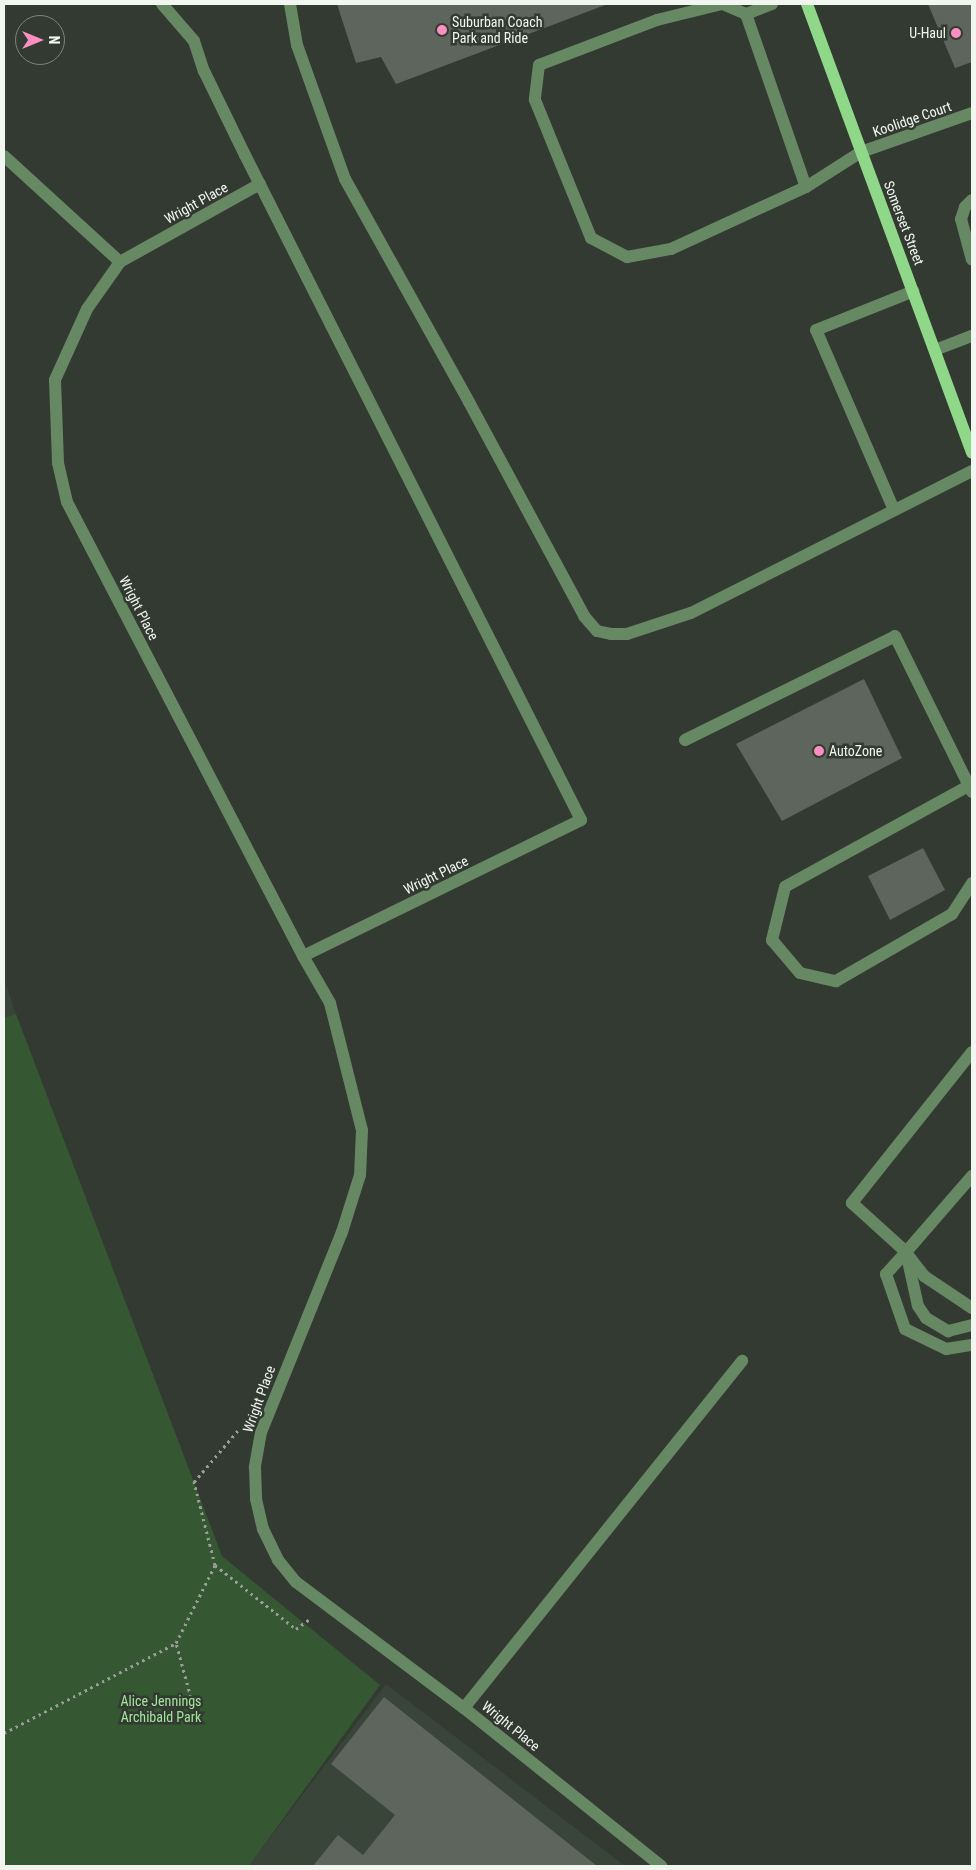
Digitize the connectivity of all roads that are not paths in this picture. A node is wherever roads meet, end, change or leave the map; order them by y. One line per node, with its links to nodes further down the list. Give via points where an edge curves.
1 (162, 4): 9 (street, via 194,41 204,70)
2 (290, 4): 19 (street, via 297,45 345,179 584,616 597,631 627,634 691,613)
3 (772, 4): 5 (street)
4 (807, 4): 7 (main road, Somerset Street)
5 (746, 14): 10 (street); 10 (street, Koolidge Court, via 722,4 657,20 539,65 535,100 591,238 627,257 671,249)
6 (972, 113): 7 (street, Koolidge Court)
7 (861, 152): 10 (street, Koolidge Court); 14 (main road, Somerset Street)
8 (4, 156): 13 (street)
9 (260, 184): 13 (street, Wright Place); 23 (street, Wright Place, via 581,820)
10 (806, 187)
11 (972, 200): 12 (street, via 965,207 961,219)
12 (972, 260)
13 (120, 262): 23 (street, Wright Place, via 88,308 55,380 58,463 67,502)
14 (914, 291): 16 (main road, Somerset Street); 19 (street, via 816,330)
15 (972, 336): 16 (street)
16 (936, 350): 17 (main road, Somerset Street)
17 (972, 449)
18 (972, 471): 19 (street)
19 (894, 510)
20 (684, 740): 21 (street, via 895,636)
21 (972, 786): 22 (street, via 785,887 772,940 800,973 836,981 952,914)
22 (972, 883)
23 (303, 956): 31 (street, Wright Place, via 330,1003 362,1130 360,1175 342,1232 261,1432 255,1467 256,1499 263,1529 278,1560 296,1582)
24 (972, 1052): 26 (street, via 852,1203)
25 (972, 1176): 26 (street)
26 (906, 1252): 27 (street, via 924,1276); 28 (street, via 918,1306 926,1318 948,1331); 29 (street, via 886,1274 905,1329 946,1350)
27 (972, 1308)
28 (972, 1325)
29 (972, 1345)
30 (742, 1361): 31 (street)
31 (464, 1708): 32 (street, Wright Place)
32 (661, 1866)

